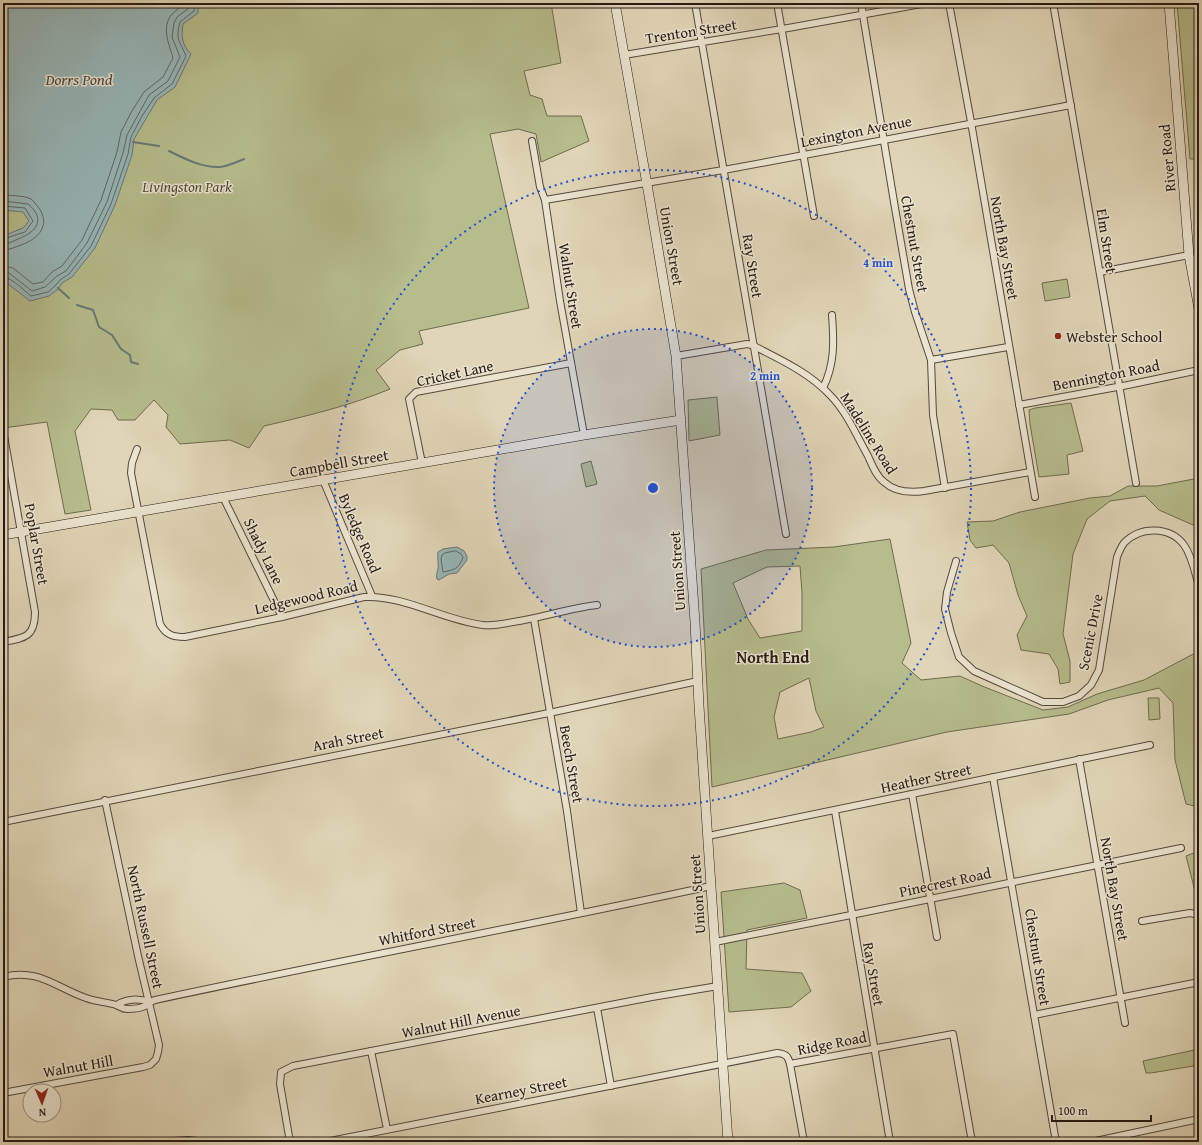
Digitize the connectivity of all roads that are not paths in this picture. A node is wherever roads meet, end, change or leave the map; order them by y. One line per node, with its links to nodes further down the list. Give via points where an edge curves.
1 (615, 3): 12 (street, Union Street)
2 (695, 3): 11 (street, Ray Street)
3 (777, 3): 10 (street)
4 (861, 3): 9 (street, Chestnut Street)
5 (927, 3): 9 (street, Trenton Street)
6 (949, 3): 14 (street, North Bay Street)
7 (1053, 3): 13 (street, Elm Street)
8 (1169, 3): 22 (street, River Road)
9 (863, 14): 10 (street, Trenton Street); 15 (street, Chestnut Street)
10 (782, 29): 11 (street, Trenton Street); 17 (street)
11 (702, 42): 12 (street, Trenton Street); 18 (street, Ray Street)
12 (624, 55): 19 (street, Union Street)
13 (1071, 105): 14 (street, Lexington Avenue); 23 (street, Elm Street)
14 (971, 122): 15 (street, Lexington Avenue); 27 (street, North Bay Street)
15 (883, 139): 17 (street, Lexington Avenue); 29 (street, Chestnut Street, via 911,296)
16 (532, 141): 20 (street, Walnut Street, via 540,187)
17 (803, 154): 18 (street, Lexington Avenue); 21 (street)
18 (723, 170): 19 (street, Lexington Avenue); 26 (street, Ray Street)
19 (647, 182): 20 (street, Lexington Avenue); 28 (street, Union Street)
20 (545, 200): 30 (street, Walnut Street)
21 (814, 216)
22 (1189, 255): 23 (street); 24 (street, River Road)
23 (1100, 272): 32 (street, Elm Street)
24 (1199, 309)
25 (832, 315): 33 (street, via 833,350 830,373)
26 (752, 345): 28 (street, Madeline Road, via 741,344); 33 (street, Madeline Road, via 812,378); 49 (street, Ray Street)
27 (1008, 347): 29 (street); 34 (street, North Bay Street)
28 (676, 356): 35 (street, Union Street)
29 (931, 360): 43 (street, Chestnut Street, via 933,415)
30 (571, 363): 37 (street, Walnut Street); 39 (street, Cricket Lane, via 416,392 410,399)
31 (1199, 370): 32 (street, Bennington Road)
32 (1119, 387): 34 (street, Bennington Road); 42 (street, Elm Street)
33 (823, 388): 43 (street, Madeline Road, via 841,406 884,482 899,490 910,492)
34 (1018, 405): 40 (street, North Bay Street)
35 (681, 420): 37 (street, Campbell Street); 57 (street, Union Street)
36 (4, 430): 47 (street, Poplar Street)
37 (584, 435): 39 (street, Campbell Street)
38 (137, 449): 46 (street, Ledgewood Road, via 131,473)
39 (422, 463): 41 (street, Campbell Street)
40 (1030, 472): 43 (street, Madeline Road); 45 (street, North Bay Street)
41 (323, 480): 44 (street, Campbell Street); 52 (street, Byledge Road)
42 (1136, 483)
43 (945, 488)
44 (223, 497): 46 (street, Campbell Street); 54 (street, Shady Lane)
45 (1034, 497)
46 (138, 511): 47 (street, Campbell Street); 54 (street, Ledgewood Road, via 160,624 170,636 185,637)
47 (21, 532): 48 (street, Campbell Street); 56 (street, Poplar Street, via 35,620 30,634 24,638)
48 (3, 534)
49 (786, 534)
50 (956, 561): 51 (street, Scenic Drive, via 945,609 959,657 974,672 1043,702 1063,702 1078,696 1091,685 1098,670 1117,557 1120,549 1134,535 1149,531 1164,532 1173,536 1189,553)
51 (1199, 586)
52 (372, 596): 54 (street, Ledgewood Road); 55 (street, Ledgewood Road, via 415,605 482,625)
53 (597, 606): 55 (street, Ledgewood Road, via 581,607)
54 (282, 617)
55 (534, 619): 58 (street, Beech Street)
56 (3, 642)
57 (698, 681): 58 (street, Arah Street); 66 (street, Union Street)
58 (549, 713): 63 (street, Arah Street); 72 (street, Beech Street, via 567,811)
59 (1150, 745): 60 (street, Heather Street)
60 (1078, 759): 61 (street, Heather Street); 68 (street, North Bay Street)
61 (993, 777): 62 (street, Heather Street); 69 (street, Chestnut Street)
62 (912, 794): 64 (street, Heather Street); 71 (street)
63 (106, 800): 65 (street, Arah Street); 82 (street, North Russell Street)
64 (834, 811): 66 (street, Heather Street); 73 (street, Ray Street)
65 (3, 822)
66 (708, 836): 70 (street, Union Street)
67 (1181, 848): 68 (street, Pinecrest Road)
68 (1097, 865): 69 (street, Pinecrest Road); 81 (street, North Bay Street)
69 (1012, 882): 71 (street, Pinecrest Road); 84 (street, Chestnut Street)
70 (711, 886): 72 (street, Whitford Street); 77 (street, Union Street)
71 (930, 898): 73 (street, Pinecrest Road); 76 (street)
72 (581, 913): 82 (street, Whitford Street)
73 (851, 915): 77 (street, Pinecrest Road); 86 (street, Ray Street)
74 (1199, 915): 75 (street, via 1190,913)
75 (1142, 921)
76 (937, 937)
77 (715, 942): 80 (street, Union Street)
78 (3, 977): 82 (street, Whitford Street, via 29,974 86,998 117,1005 122,1009 144,1006)
79 (1199, 982): 81 (street)
80 (718, 986): 83 (street, Walnut Hill Avenue); 89 (street, Union Street)
81 (1121, 997): 84 (street); 85 (street, North Bay Street)
82 (149, 1002): 88 (street, North Russell Street, via 159,1045)
83 (597, 1008): 87 (street, Walnut Hill Avenue); 91 (street)
84 (1034, 1015): 103 (street, Chestnut Street)
85 (1125, 1023)
86 (874, 1048): 90 (street, Ridge Road); 101 (street, Ray Street); 102 (street, Ridge Road, via 953,1034)
87 (371, 1051): 94 (street); 97 (street, Walnut Hill Avenue, via 293,1066 280,1072)
88 (156, 1059): 92 (street, Walnut Hill, via 143,1067)
89 (723, 1063): 90 (street, Ridge Road, via 777,1053 788,1057); 91 (street, Kearney Street); 99 (street, Union Street)
90 (790, 1064): 100 (street)
91 (611, 1086): 94 (street, Kearney Street)
92 (3, 1093)
93 (1199, 1119): 104 (street)
94 (388, 1129): 98 (street, Kearney Street)
95 (157, 1142): 96 (street)
96 (206, 1142)
97 (290, 1142)
98 (325, 1142)
99 (728, 1142)
100 (804, 1142)
101 (890, 1142)
102 (972, 1142)
103 (1056, 1142)
104 (1092, 1142)

